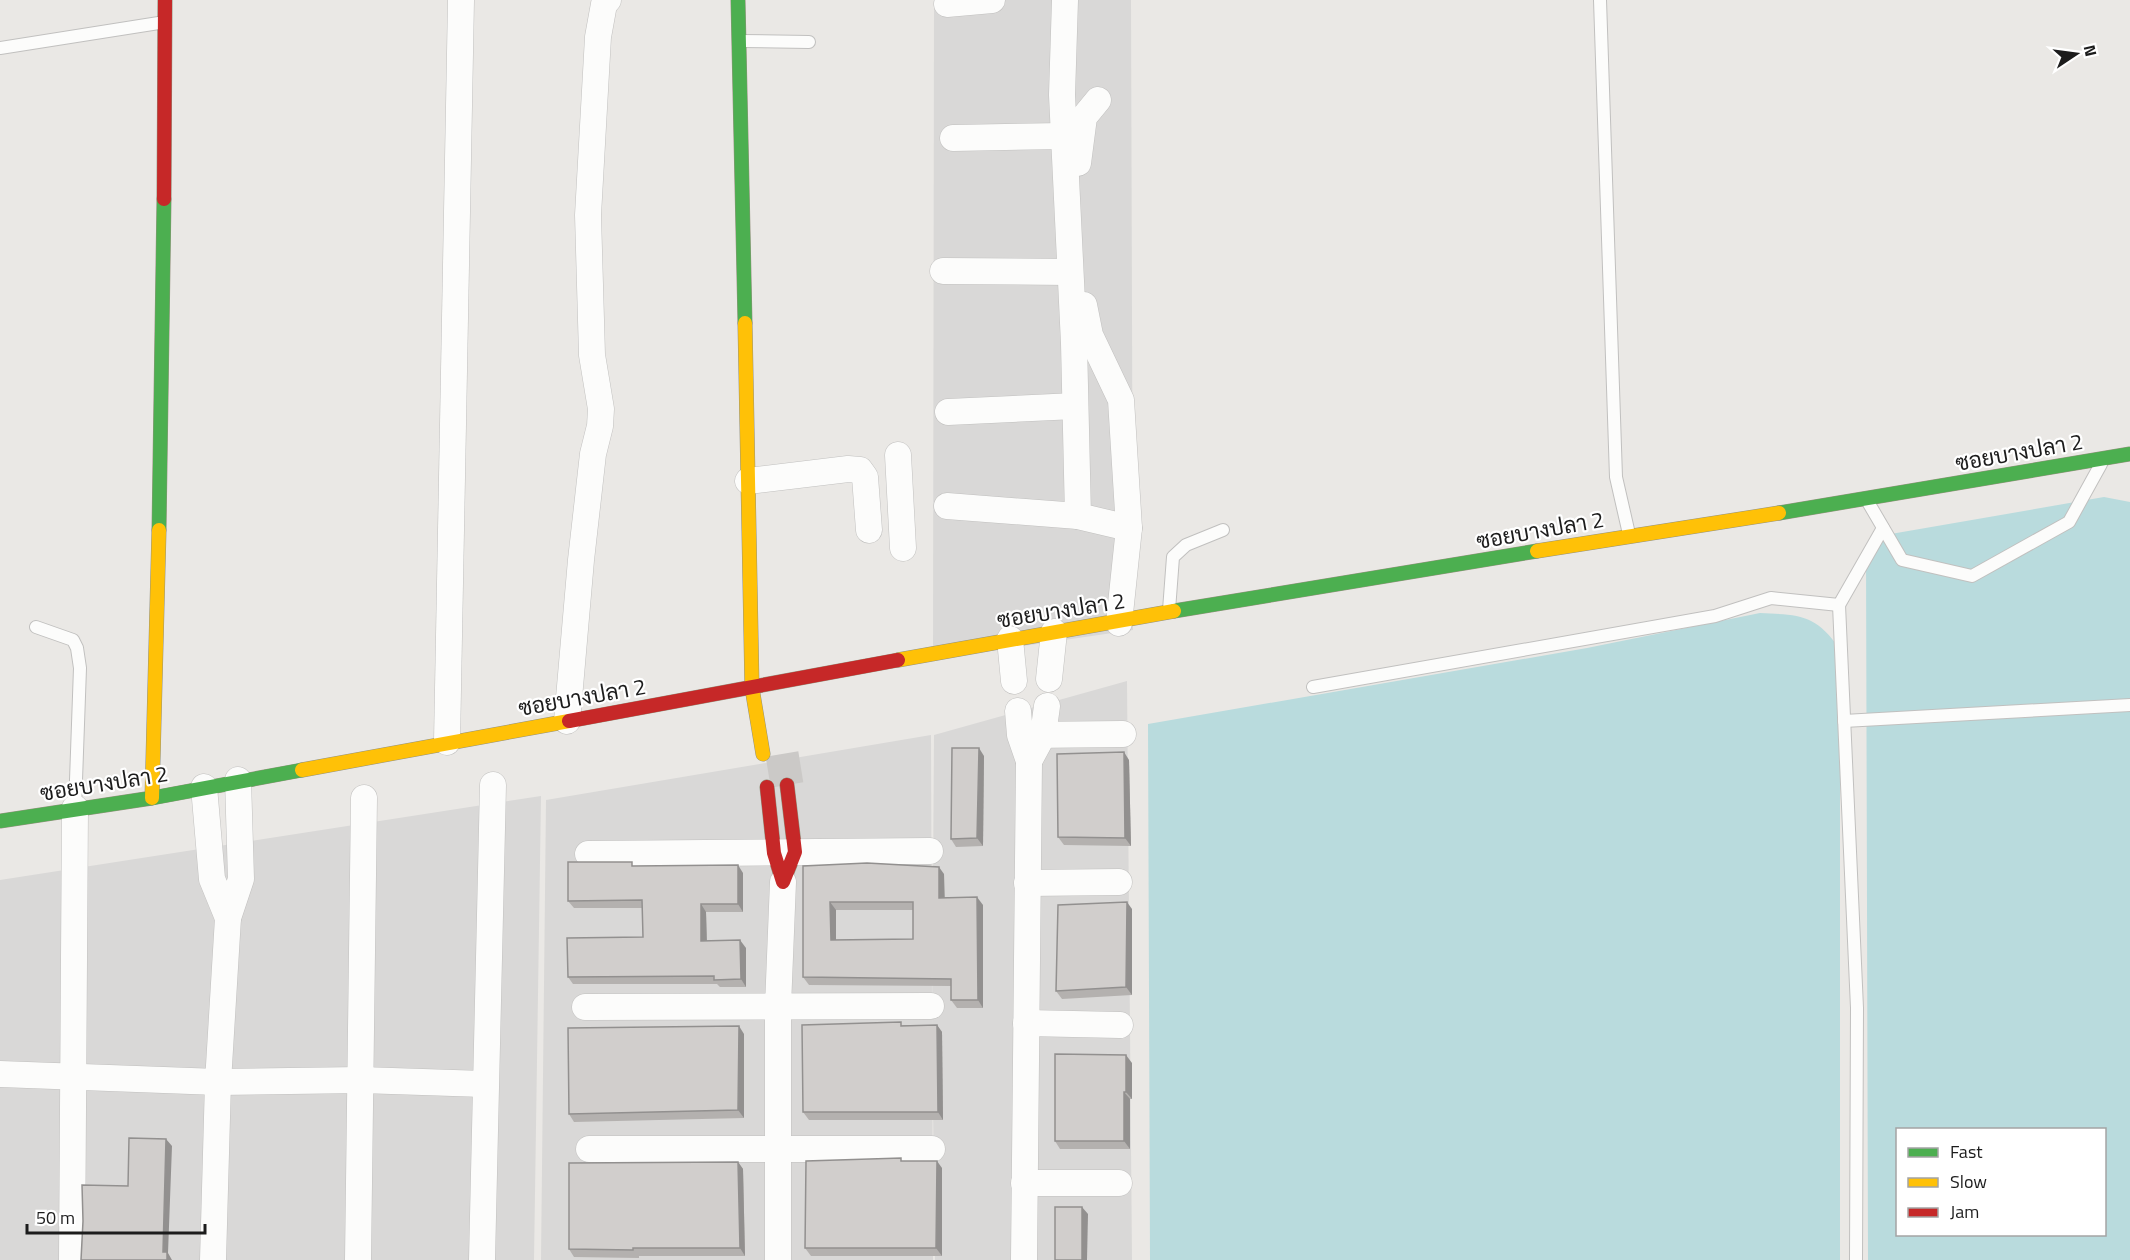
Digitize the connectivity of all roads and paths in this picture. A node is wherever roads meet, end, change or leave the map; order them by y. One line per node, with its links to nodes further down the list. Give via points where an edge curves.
1 (165, 0): 9 (street)
2 (461, 0): 51 (street)
3 (608, 0): 47 (street, via 598,37 588,215 592,356 601,409 581,560)
4 (738, 0): 10 (street)
5 (992, 0): 8 (street)
6 (1065, 0): 14 (street)
7 (1600, 0): 33 (lane, via 1616,477)
8 (947, 4)
9 (165, 22): 12 (lane); 58 (street, via 163,378)
10 (739, 41): 11 (lane); 23 (street)
11 (809, 42)
12 (0, 48)
13 (1098, 100): 29 (street, via 1084,117 1078,158 1084,306 1089,335 1122,400)
14 (1064, 136): 15 (street); 17 (street)
15 (953, 138)
16 (943, 272): 17 (street)
17 (1070, 272): 18 (street)
18 (1075, 406): 19 (street); 28 (street)
19 (948, 412)
20 (2130, 454): 22 (street, ซอยบางปลา 2)
21 (898, 455): 25 (street)
22 (2104, 458): 24 (street, ซอยบางปลา 2); 30 (lane, via 2069,522 1972,576 1902,560)
23 (748, 481): 26 (street, via 860,470 865,477); 44 (street)
24 (1867, 500): 30 (lane); 33 (street, ซอยบางปลา 2)
25 (901, 502): 26 (street); 34 (street)
26 (867, 505): 31 (street)
27 (947, 506): 28 (street)
28 (1078, 516): 29 (street)
29 (1128, 528): 37 (street)
30 (1883, 528): 35 (lane)
31 (869, 530)
32 (1223, 530): 36 (lane, via 1186,545 1173,557)
33 (1630, 535): 36 (street, ซอยบางปลา 2)
34 (903, 548)
35 (1839, 604): 43 (lane, via 1771,598 1715,616); 48 (lane)
36 (1169, 613): 37 (street, ซอยบางปลา 2)
37 (1119, 622): 39 (street, ซอยบางปลา 2)
38 (36, 627): 60 (lane, via 73,640 77,648 80,668)
39 (1054, 632): 40 (street, ซอยบางปลา 2); 41 (street)
40 (1010, 639): 42 (street); 44 (street, ซอยบางปลา 2, via 776,689)
41 (1049, 679)
42 (1014, 681)
43 (1313, 687)
44 (752, 688): 47 (street, ซอยบางปลา 2); 52 (street)
45 (2130, 705): 48 (lane)
46 (1047, 706): 49 (street)
47 (567, 721): 51 (street, ซอยบางปลา 2)
48 (1844, 721): 90 (lane, via 1857,1008)
49 (1027, 727): 50 (street); 67 (street)
50 (1123, 734)
51 (447, 742): 53 (street, ซอยบางปลา 2)
52 (763, 754)
53 (238, 780): 56 (street, ซอยบางปลา 2); 68 (street, via 241,879)
54 (787, 784): 63 (street)
55 (493, 785): 78 (street)
56 (204, 787): 58 (street, ซอยบางปลา 2); 68 (street, via 212,879)
57 (767, 788): 63 (street)
58 (152, 798): 60 (street, ซอยบางปลา 2)
59 (364, 798): 76 (street)
60 (75, 808): 61 (street, ซอยบางปลา 2); 75 (street)
61 (0, 821)
62 (930, 851): 63 (street)
63 (784, 853): 64 (street); 65 (street); 65 (street)
64 (588, 854)
65 (783, 882): 69 (street)
66 (1119, 882): 67 (street)
67 (1027, 883): 72 (street)
68 (228, 918): 77 (street)
69 (778, 1006): 70 (street); 71 (street); 80 (street)
70 (932, 1006)
71 (585, 1007)
72 (1026, 1023): 73 (street); 83 (street)
73 (1120, 1025)
74 (0, 1074): 75 (street)
75 (75, 1075): 77 (street); 84 (street)
76 (361, 1080): 77 (street); 78 (street); 86 (street)
77 (218, 1082): 85 (street)
78 (484, 1084): 87 (street)
79 (590, 1149): 80 (street)
80 (778, 1149): 81 (street); 88 (street)
81 (932, 1149)
82 (1119, 1183): 83 (street)
83 (1024, 1184): 89 (street)
84 (72, 1260)
85 (213, 1260)
86 (358, 1260)
87 (482, 1260)
88 (778, 1260)
89 (1024, 1260)
90 (1856, 1260)

